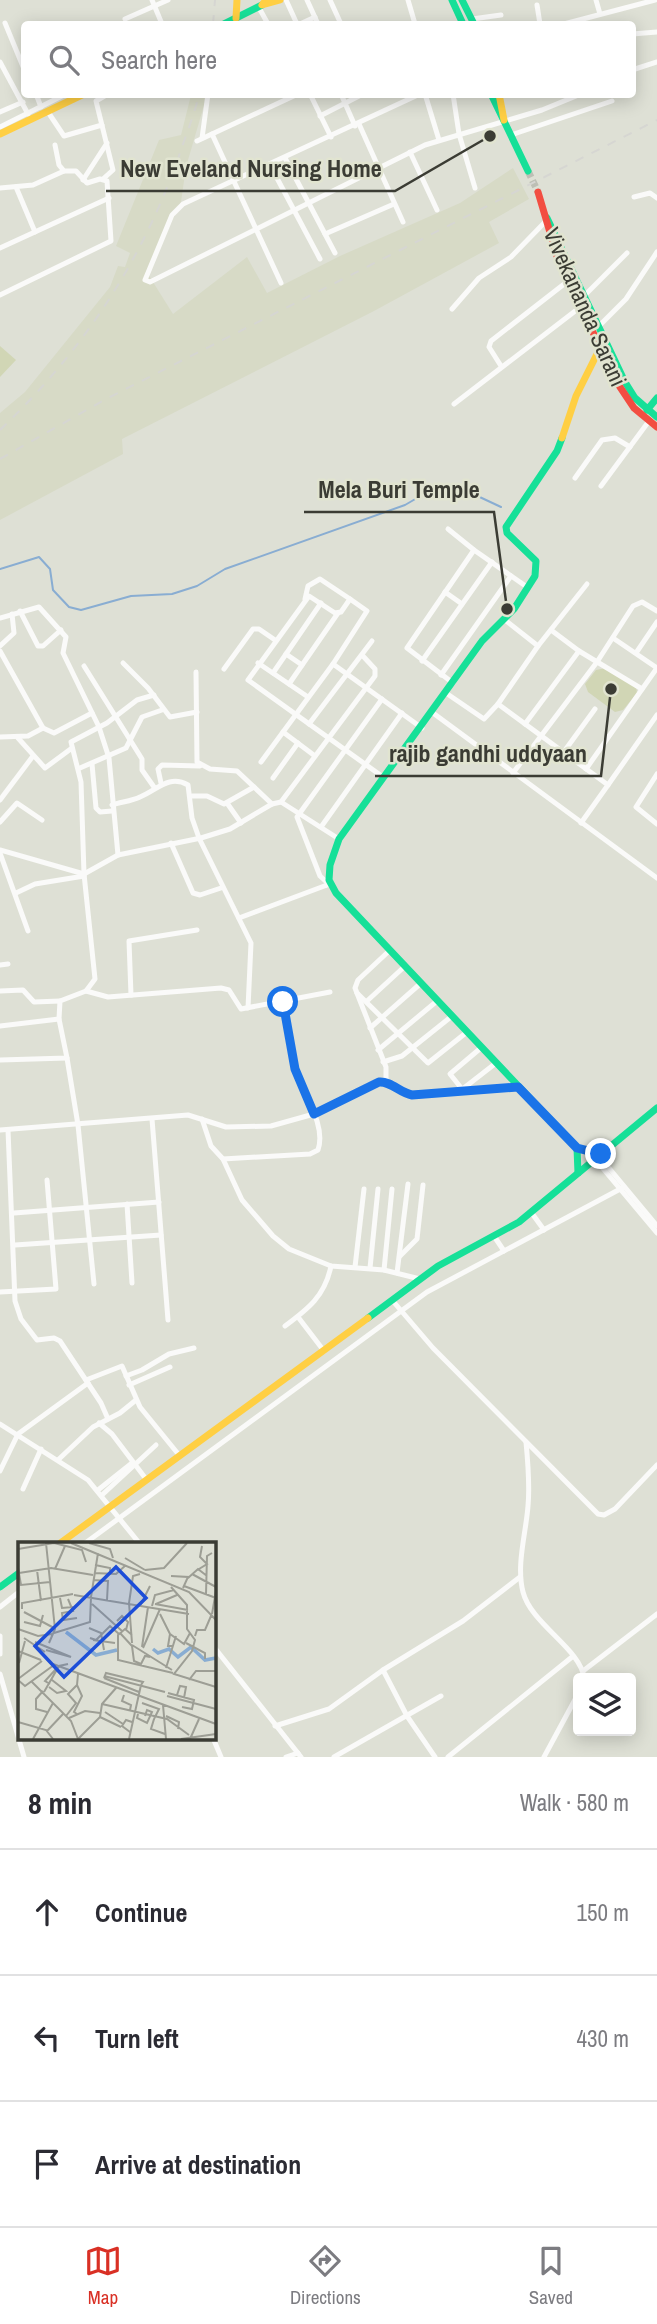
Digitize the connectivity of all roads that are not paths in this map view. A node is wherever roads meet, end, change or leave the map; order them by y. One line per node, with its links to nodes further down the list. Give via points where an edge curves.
1 (152, 0): 17 (street)
2 (168, 0): 17 (street)
3 (237, 0): 22 (street)
4 (280, 0): 15 (street)
5 (286, 0): 27 (street)
6 (307, 0): 21 (street)
7 (330, 0): 30 (street)
8 (408, 0): 31 (street)
9 (452, 0): 32 (street)
10 (462, 0): 33 (street)
11 (596, 0): 19 (street)
12 (621, 0): 18 (street)
13 (655, 0): 14 (street)
14 (646, 1): 18 (street)
15 (262, 4): 22 (street); 26 (street)
16 (537, 5): 35 (street)
17 (155, 8): 23 (street); 24 (street)
18 (626, 8): 19 (street)
19 (600, 14): 36 (street)
20 (501, 15): 34 (street)
21 (315, 17): 28 (street); 29 (street)
22 (236, 18): 25 (street)
23 (125, 19)
24 (161, 21)
25 (230, 21)
26 (267, 21)
27 (297, 21)
28 (306, 21)
29 (317, 21)
30 (340, 21)
31 (414, 21)
32 (462, 21)
33 (472, 21)
34 (477, 21)
35 (540, 21)
36 (576, 21)
37 (5, 23): 41 (street)
38 (657, 32): 39 (street)
39 (636, 34)
40 (0, 62): 60 (street)
41 (21, 62)
42 (657, 62): 43 (street)
43 (636, 69)
44 (38, 98): 62 (street)
45 (60, 98): 62 (street)
46 (73, 98): 62 (street)
47 (101, 98): 67 (street, via 96,101)
48 (207, 98): 71 (street, via 200,140)
49 (289, 98): 71 (street)
50 (312, 98): 65 (street)
51 (343, 98): 61 (street)
52 (356, 98): 61 (street)
53 (406, 98): 68 (street)
54 (423, 98): 75 (street)
55 (454, 98): 72 (street)
56 (493, 98): 66 (street)
57 (500, 98): 66 (street)
58 (562, 98): 66 (street)
59 (612, 101): 73 (street)
60 (23, 102): 63 (street); 64 (street)
61 (345, 104): 65 (street); 68 (street)
62 (44, 109): 64 (street); 67 (street, via 64,136); 70 (street)
63 (0, 112)
64 (28, 114): 69 (street)
65 (320, 116): 74 (street)
66 (504, 121): 72 (street); 73 (street)
67 (102, 125): 76 (street)
68 (357, 125): 74 (street); 81 (street)
69 (0, 127)
70 (0, 134)
71 (212, 134): 86 (street)
72 (459, 134): 75 (street); 89 (street)
73 (511, 135): 83 (street)
74 (331, 137): 79 (street)
75 (439, 140): 78 (street)
76 (107, 143): 84 (street, via 113,170); 85 (street)
77 (55, 145): 82 (street)
78 (410, 152): 81 (street); 97 (street)
79 (285, 158): 80 (street); 94 (street)
80 (270, 165): 86 (street); 96 (street)
81 (377, 168): 94 (street); 95 (street)
82 (64, 171): 85 (street, via 76,171); 87 (street)
83 (528, 171)
84 (103, 179): 85 (street); 92 (street)
85 (83, 180)
86 (232, 182): 100 (street); 100 (street, via 176,210 145,280 150,282)
87 (16, 187): 88 (street); 101 (street)
88 (0, 188)
89 (475, 188)
90 (538, 192): 98 (street, Vivekananda Sarani)
91 (634, 197): 93 (street, via 650,193)
92 (109, 198): 101 (street); 110 (street, via 109,243)
93 (657, 198)
94 (309, 202): 96 (street); 102 (street)
95 (394, 204): 99 (street); 102 (street)
96 (293, 209): 100 (street); 107 (street)
97 (437, 210)
98 (545, 218): 108 (street, Vivekananda Sarani); 111 (street, Vivekananda Sarani); 112 (street, via 511,257 479,278)
99 (403, 222)
100 (254, 229): 109 (street)
101 (35, 232): 103 (street)
102 (325, 234): 104 (street)
103 (0, 248)
104 (335, 253)
105 (627, 253): 111 (street)
106 (656, 254): 113 (street, via 626,299)
107 (320, 259)
108 (568, 281): 111 (street, Vivekananda Sarani); 116 (street, via 491,341 489,347)
109 (281, 283)
110 (0, 295)
111 (583, 302): 113 (street, Vivekananda Sarani); 115 (street, Vivekananda Sarani); 116 (street)
112 (452, 309)
113 (598, 327): 114 (street, Vivekananda Sarani)
114 (605, 338): 115 (street); 119 (street, Vivekananda Sarani, via 625,382)
115 (600, 346): 120 (street, Vivekananda Sarani, via 623,394); 130 (street, via 557,451 506,527 536,561 538,570)
116 (501, 366): 118 (street)
117 (657, 398): 119 (street)
118 (454, 404)
119 (647, 410): 120 (street, Vivekananda Sarani)
120 (653, 419): 121 (street, Vivekananda Sarani); 122 (street)
121 (657, 427)
122 (630, 447): 123 (street, via 615,438 602,440); 124 (street)
123 (575, 478)
124 (601, 486)
125 (448, 528): 126 (street)
126 (474, 550): 127 (street); 131 (street)
127 (492, 562): 128 (street); 135 (street)
128 (511, 576): 130 (street); 166 (street)
129 (587, 584): 144 (street)
130 (527, 587): 141 (street)
131 (445, 592): 135 (street); 154 (street, via 409,643 410,653)
132 (305, 598): 133 (street, via 308,586 320,579); 134 (street); 146 (street)
133 (350, 600): 139 (street); 158 (street, via 365,609 366,615)
134 (321, 603): 139 (street); 152 (street)
135 (463, 604): 154 (street)
136 (20, 611): 138 (street); 143 (street, via 40,607); 143 (street, via 38,646)
137 (657, 611): 145 (street, via 637,603)
138 (12, 614): 140 (street); 149 (street, via 14,633)
139 (338, 614): 159 (street)
140 (0, 618)
141 (505, 620): 148 (street); 167 (street, via 482,641)
142 (657, 622): 151 (street)
143 (61, 630): 179 (street, via 68,640 63,653)
144 (551, 630): 148 (street); 150 (street)
145 (613, 638): 151 (street); 155 (street)
146 (275, 640): 157 (street); 162 (street, via 253,629)
147 (372, 641): 153 (street)
148 (538, 646): 175 (street)
149 (0, 648): 187 (street)
150 (579, 652): 155 (street); 186 (street)
151 (636, 653): 161 (street)
152 (286, 654): 159 (street); 164 (street)
153 (362, 655): 165 (street); 169 (street, via 376,673)
154 (422, 662): 166 (street)
155 (597, 662): 170 (street); 193 (street)
156 (123, 663): 172 (street)
157 (258, 663): 164 (street); 182 (street, via 250,683)
158 (333, 664): 165 (street); 173 (street)
159 (302, 665): 168 (street)
160 (84, 666): 184 (street)
161 (657, 668): 170 (street)
162 (224, 669)
163 (196, 672): 178 (street)
164 (273, 673): 168 (street)
165 (347, 674): 169 (street); 185 (street)
166 (441, 675): 167 (street)
167 (453, 683): 171 (street)
168 (289, 684): 173 (street)
169 (366, 687): 174 (street); 192 (street)
170 (642, 689): 208 (street)
171 (446, 694): 175 (street, via 484,719); 181 (street)
172 (154, 695): 177 (street); 184 (street, via 137,699)
173 (308, 697): 182 (street)
174 (382, 699): 180 (street); 198 (street)
175 (498, 704): 186 (street)
176 (595, 709): 199 (street)
177 (162, 710): 178 (street, via 173,717); 195 (street, via 142,717)
178 (197, 712): 205 (street)
179 (92, 713): 187 (street, via 54,733); 188 (street)
180 (402, 713): 189 (street); 206 (street)
181 (433, 713): 189 (street); 209 (street)
182 (296, 715): 185 (street); 190 (street)
183 (657, 715): 214 (street)
184 (115, 718): 188 (street); 195 (street)
185 (309, 724): 192 (street)
186 (525, 724): 193 (street)
187 (43, 727): 194 (street)
188 (99, 727): 197 (street, via 73,739); 202 (street)
189 (422, 728): 211 (street)
190 (283, 732): 196 (street); 203 (street)
191 (0, 737): 194 (street)
192 (328, 737): 198 (street); 201 (street)
193 (541, 737): 199 (street); 209 (street)
194 (19, 738): 200 (street)
195 (132, 742): 202 (street); 215 (street)
196 (298, 743): 201 (street); 212 (street)
197 (72, 748): 200 (street, via 46,768); 207 (street)
198 (344, 749): 206 (street); 223 (street)
199 (563, 753): 208 (street)
200 (33, 756): 218 (street)
201 (314, 756): 219 (street)
202 (109, 758): 204 (street); 222 (street)
203 (261, 762)
204 (92, 764): 207 (street); 222 (street, via 96,808 100,812)
205 (200, 765): 213 (street, via 162,765 158,771); 216 (street, via 234,769)
206 (365, 765): 211 (street); 229 (street)
207 (80, 768): 235 (street)
208 (586, 769): 214 (street)
209 (513, 772): 227 (street)
210 (657, 774): 228 (street, via 636,807)
211 (383, 777): 231 (street)
212 (273, 778)
213 (161, 783): 215 (street); 217 (street, via 184,783)
214 (608, 785): 227 (street)
215 (154, 787): 222 (street)
216 (254, 787): 220 (street); 221 (street)
217 (192, 796): 220 (street); 230 (street, via 192,818)
218 (0, 800)
219 (281, 802): 221 (street); 223 (street)
220 (227, 803): 226 (street)
221 (272, 804): 226 (street)
222 (112, 808): 234 (street)
223 (299, 811): 229 (street); 237 (street, via 296,821)
224 (42, 820): 225 (street, via 17,803)
225 (0, 822)
226 (241, 823): 230 (street)
227 (581, 823): 236 (street)
228 (657, 824)
229 (321, 827): 231 (street)
230 (199, 838): 232 (street); 238 (street)
231 (339, 839): 237 (street)
232 (171, 843): 234 (street); 238 (street, via 193,893)
233 (0, 852): 235 (street); 239 (street)
234 (118, 855): 235 (street)
235 (85, 875): 239 (street, via 35,884); 249 (street, via 95,979)
236 (657, 878)
237 (329, 886): 240 (street); 243 (street)
238 (221, 888): 240 (street)
239 (16, 893): 242 (street)
240 (239, 918): 257 (street, via 251,943)
241 (197, 930): 252 (street, via 129,941)
242 (28, 931)
243 (389, 951): 246 (street); 251 (street, via 358,980)
244 (8, 964): 245 (street)
245 (0, 965)
246 (404, 967): 247 (street); 253 (street)
247 (420, 984): 254 (street); 259 (street)
248 (0, 991): 255 (street, via 23,990 34,1002)
249 (86, 991): 252 (street, via 108,997); 255 (street)
250 (330, 992): 256 (street)
251 (357, 993): 253 (street); 262 (street)
252 (131, 995): 257 (street, via 221,988 235,997 239,1009)
253 (367, 1000): 259 (street)
254 (437, 1000): 258 (street); 264 (street)
255 (60, 1001): 260 (street)
256 (283, 1002): 257 (street); 276 (street, via 295,1069)
257 (248, 1008)
258 (452, 1016): 263 (street); 266 (street)
259 (383, 1017): 262 (street); 264 (street)
260 (59, 1019): 261 (street); 268 (street)
261 (0, 1026)
262 (370, 1028): 267 (street)
263 (467, 1031): 265 (street); 266 (street, via 431,1062 424,1061)
264 (398, 1033): 266 (street); 267 (street)
265 (482, 1047): 271 (street); 274 (street, via 450,1074)
266 (413, 1048): 270 (street, via 396,1060)
267 (378, 1050): 270 (street)
268 (67, 1058): 269 (street); 279 (street)
269 (0, 1060)
270 (383, 1062): 272 (street)
271 (496, 1063): 273 (street); 274 (street)
272 (386, 1081): 274 (street, via 403,1094); 276 (street)
273 (518, 1087): 274 (street); 282 (street)
274 (461, 1090)
275 (657, 1108): 283 (street)
276 (314, 1114): 278 (street, via 271,1126 226,1127); 284 (street, via 320,1144 316,1152)
277 (152, 1119): 278 (street, via 188,1115); 279 (street); 293 (street)
278 (202, 1119): 284 (street, via 211,1146)
279 (78, 1125): 281 (street); 295 (street)
280 (0, 1130): 281 (street)
281 (8, 1130): 298 (street)
282 (577, 1148): 283 (street); 285 (street)
283 (598, 1157): 285 (street); 289 (street)
284 (223, 1159): 310 (street, via 242,1200 273,1236 309,1259)
285 (578, 1173): 297 (street)
286 (47, 1180): 296 (street)
287 (408, 1184): 309 (street)
288 (423, 1185): 309 (street, via 417,1239)
289 (622, 1188): 299 (street); 300 (street); 301 (street)
290 (364, 1189): 311 (street)
291 (378, 1189): 312 (street)
292 (392, 1189): 313 (street)
293 (159, 1202): 294 (street); 302 (street)
294 (127, 1204): 295 (street); 304 (street)
295 (85, 1206): 296 (street); 305 (street)
296 (49, 1209): 298 (street); 306 (street)
297 (531, 1212): 300 (street); 303 (street)
298 (14, 1213): 307 (street)
299 (657, 1226)
300 (544, 1230): 308 (street)
301 (657, 1233)
302 (161, 1235): 304 (street); 323 (street)
303 (495, 1236): 308 (street); 315 (street)
304 (130, 1237): 305 (street); 316 (street)
305 (90, 1242): 306 (street); 317 (street)
306 (53, 1244): 307 (street); 319 (street, via 55,1289)
307 (15, 1245): 319 (street)
308 (504, 1251): 321 (street, via 427,1292)
309 (400, 1256): 314 (street)
310 (331, 1266): 311 (street); 322 (street, via 319,1298)
311 (355, 1267): 312 (street)
312 (370, 1268): 313 (street)
313 (384, 1270): 314 (street)
314 (397, 1273): 315 (street)
315 (420, 1279): 320 (street)
316 (132, 1283)
317 (94, 1284)
318 (0, 1292): 319 (street)
319 (16, 1292): 329 (street, via 16,1310 34,1337 58,1339)
320 (392, 1300): 321 (street); 326 (street)
321 (402, 1311): 336 (street); 348 (street)
322 (298, 1317): 324 (street); 326 (street)
323 (168, 1320)
324 (285, 1326)
325 (194, 1348): 328 (street, via 169,1354)
326 (324, 1351): 339 (street)
327 (170, 1367): 330 (street)
328 (126, 1376): 329 (street, via 124,1367 119,1366); 330 (street)
329 (87, 1382): 332 (street); 335 (street)
330 (129, 1385): 331 (street)
331 (135, 1400): 332 (street); 339 (street)
332 (108, 1419): 333 (street)
333 (99, 1423): 340 (street); 341 (street)
334 (0, 1424): 335 (street)
335 (18, 1434): 338 (street); 343 (street)
336 (526, 1442): 342 (street, via 593,1510 604,1515); 353 (street, via 529,1485)
337 (156, 1445): 341 (street)
338 (41, 1449): 340 (street); 345 (street)
339 (178, 1455): 344 (street)
340 (58, 1459): 346 (street)
341 (134, 1465): 344 (street); 346 (street)
342 (657, 1465)
343 (0, 1471)
344 (146, 1479): 347 (street)
345 (23, 1489)
346 (100, 1492): 347 (street)
347 (110, 1505): 348 (street); 349 (street)
348 (121, 1518): 350 (street); 351 (street)
349 (62, 1542)
350 (87, 1542)
351 (139, 1542)
352 (18, 1574): 354 (street)
353 (520, 1577): 361 (street, via 528,1604); 362 (street, via 463,1621)
354 (0, 1587)
355 (18, 1593): 356 (street)
356 (0, 1607)
357 (656, 1618): 364 (street)
358 (0, 1636): 360 (street)
359 (215, 1648): 369 (street)
360 (0, 1654)
361 (572, 1657): 363 (street); 379 (street)
362 (383, 1670): 368 (street); 369 (street, via 329,1709)
363 (583, 1673)
364 (587, 1673)
365 (0, 1674): 370 (street)
366 (441, 1696): 368 (street)
367 (573, 1703): 380 (street)
368 (407, 1716): 377 (street); 378 (street)
369 (275, 1726): 373 (street)
370 (18, 1736)
371 (19, 1740): 374 (street)
372 (214, 1740): 375 (street)
373 (300, 1755): 376 (street)
374 (24, 1757)
375 (221, 1757)
376 (286, 1757)
377 (334, 1757)
378 (435, 1757)
379 (448, 1757)
380 (544, 1757)

